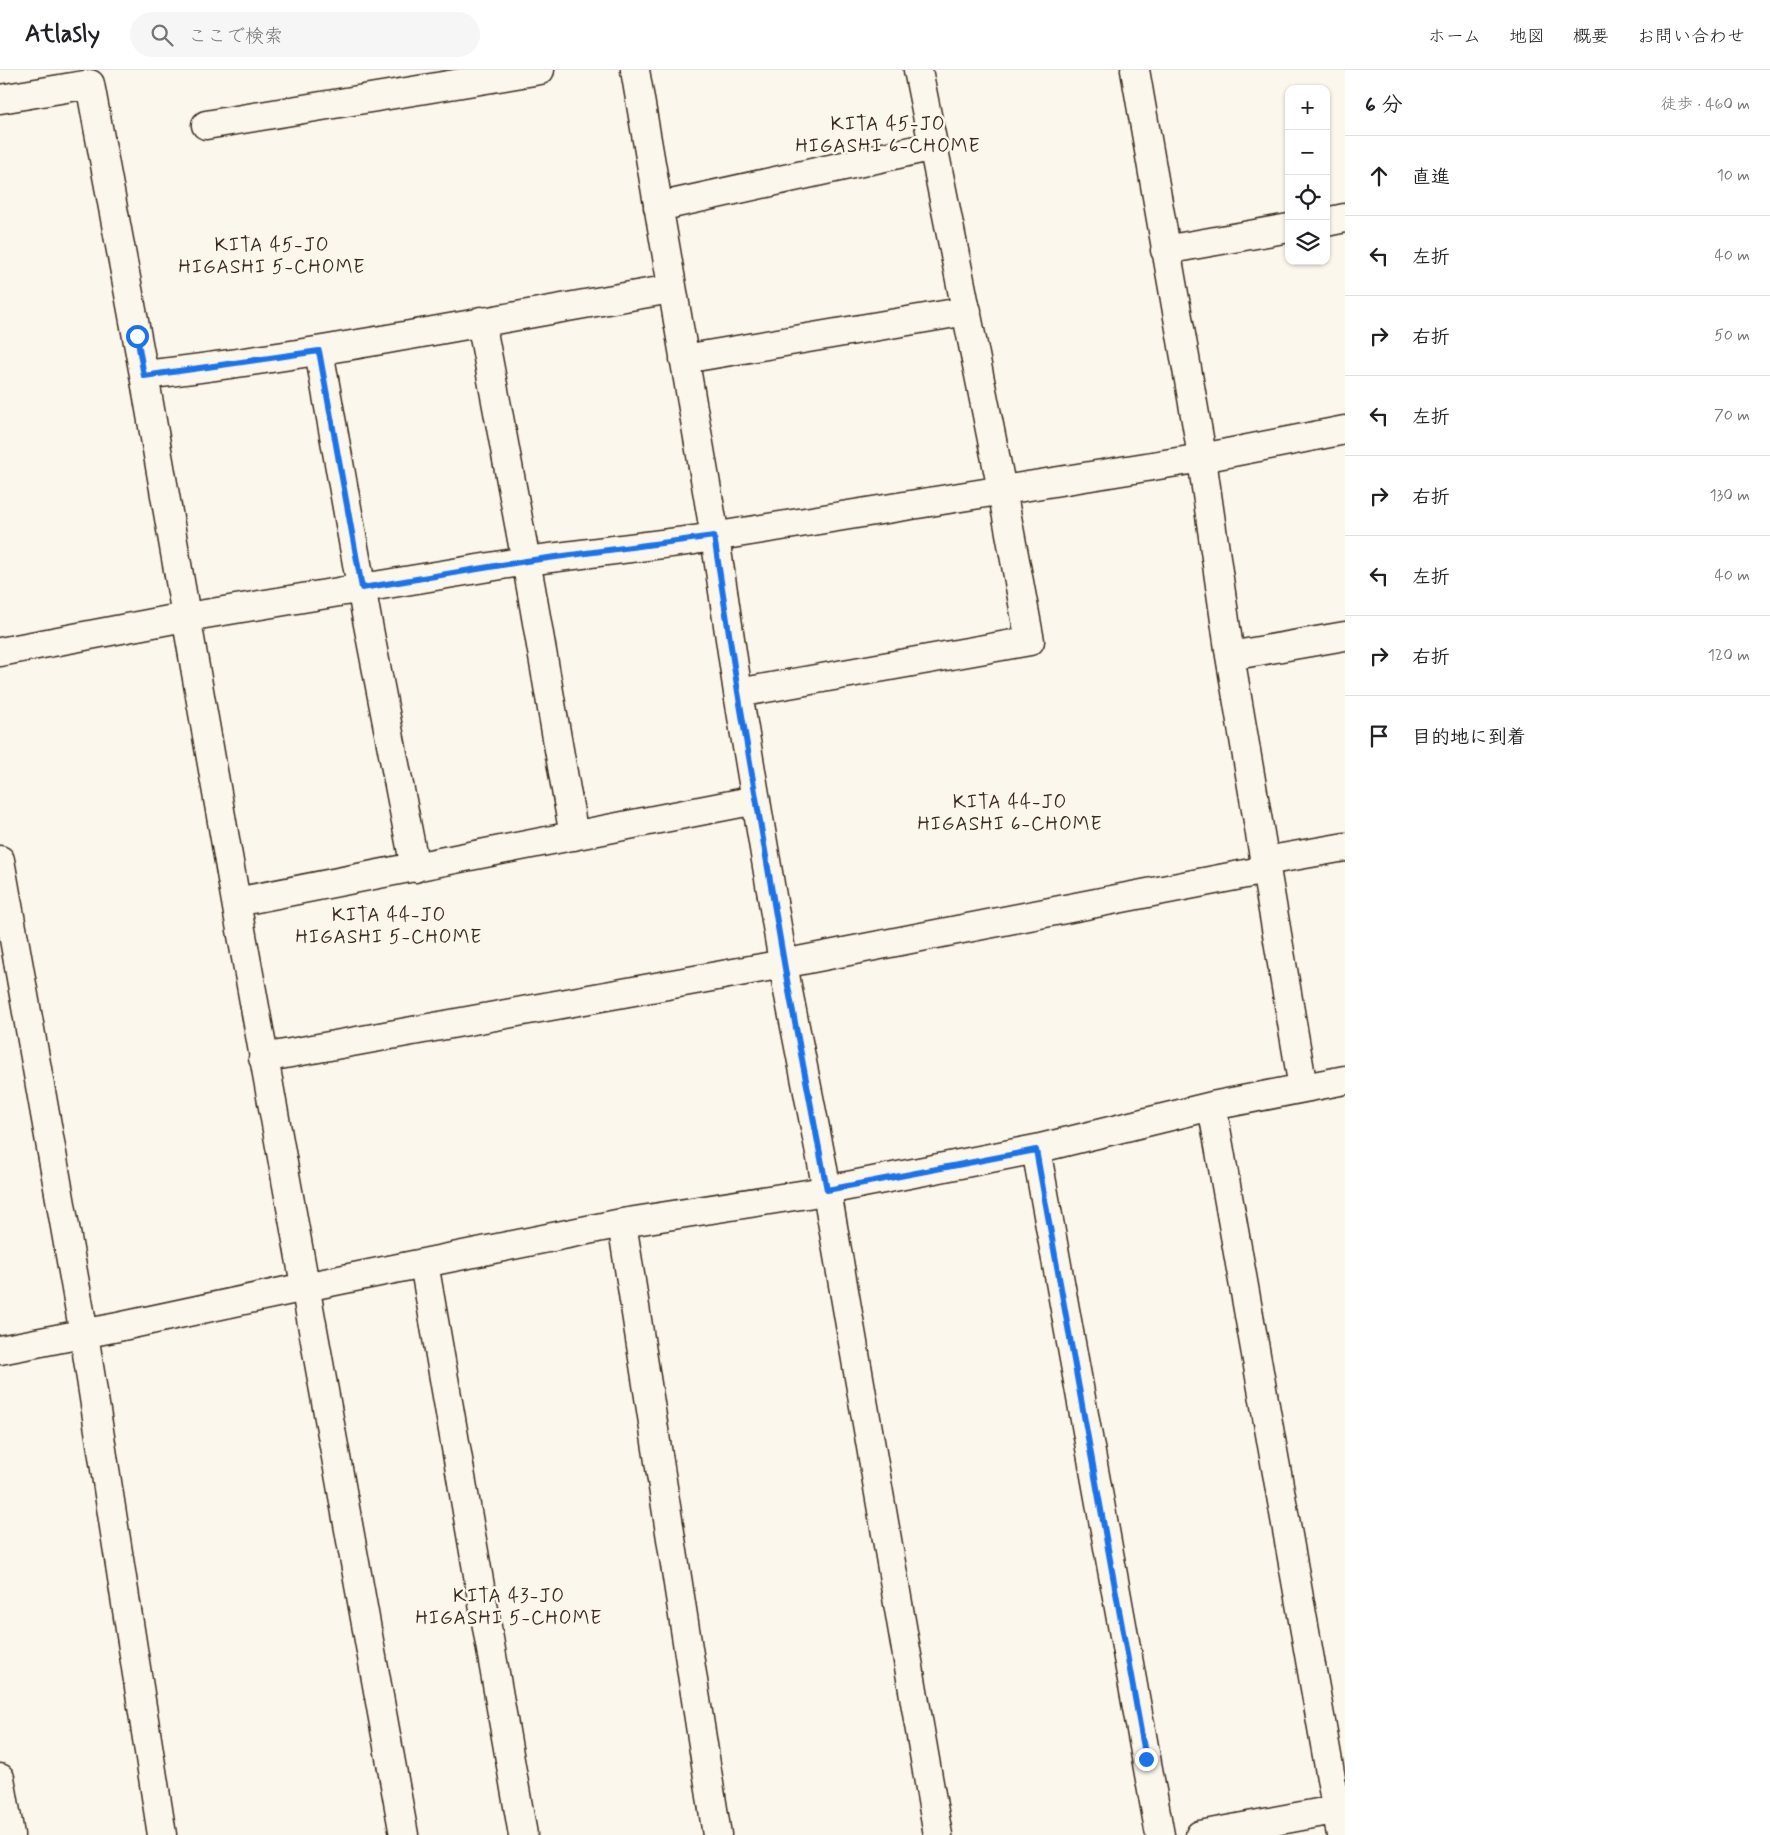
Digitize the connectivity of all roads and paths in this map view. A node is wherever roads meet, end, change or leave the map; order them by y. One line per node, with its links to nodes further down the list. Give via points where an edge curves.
1 (540, 70): 6 (street)
2 (635, 70): 8 (street)
3 (918, 70): 7 (street)
4 (1135, 70): 12 (street)
5 (0, 99): 18 (street, via 90,84)
6 (206, 126)
7 (934, 146): 8 (street); 14 (street)
8 (658, 207): 13 (street)
9 (1345, 218): 10 (street)
10 (1330, 221)
11 (1285, 229): 12 (street)
12 (1165, 250): 20 (street)
13 (672, 289): 15 (street); 17 (street)
14 (966, 311): 17 (street); 21 (street)
15 (481, 321): 16 (street); 23 (street)
16 (319, 351): 18 (street); 24 (street)
17 (684, 359): 22 (street)
18 (144, 376): 25 (street)
19 (1345, 430): 20 (street)
20 (1202, 458): 21 (street); 28 (street)
21 (1002, 490): 22 (street); 29 (street, via 1030,641)
22 (714, 536): 23 (street); 29 (street)
23 (526, 561): 24 (street); 31 (street)
24 (362, 588): 25 (street); 35 (street)
25 (187, 618): 27 (street); 36 (street)
26 (1345, 636): 28 (street)
27 (0, 652)
28 (1230, 656): 34 (street)
29 (738, 692): 30 (street)
30 (756, 800): 31 (street); 37 (street)
31 (574, 836): 35 (street)
32 (1345, 847): 34 (street)
33 (0, 860): 47 (street)
34 (1266, 866): 37 (street); 40 (street)
35 (415, 868): 36 (street)
36 (236, 902): 38 (street)
37 (784, 964): 38 (street); 43 (street)
38 (263, 1058): 46 (street)
39 (1345, 1080): 40 (street)
40 (1303, 1088): 41 (street)
41 (1212, 1106): 42 (street); 50 (street)
42 (1036, 1150): 43 (street); 57 (street)
43 (827, 1190): 44 (street); 56 (street)
44 (622, 1223): 45 (street); 55 (street)
45 (424, 1263): 46 (street); 54 (street)
46 (305, 1287): 47 (street); 53 (street)
47 (84, 1334): 48 (street); 52 (street)
48 (0, 1350)
49 (0, 1778): 51 (street)
50 (1341, 1817): 58 (street)
51 (10, 1835)
52 (162, 1835)
53 (404, 1835)
54 (523, 1835)
55 (717, 1835)
56 (938, 1835)
57 (1160, 1835)
58 (1200, 1835)

